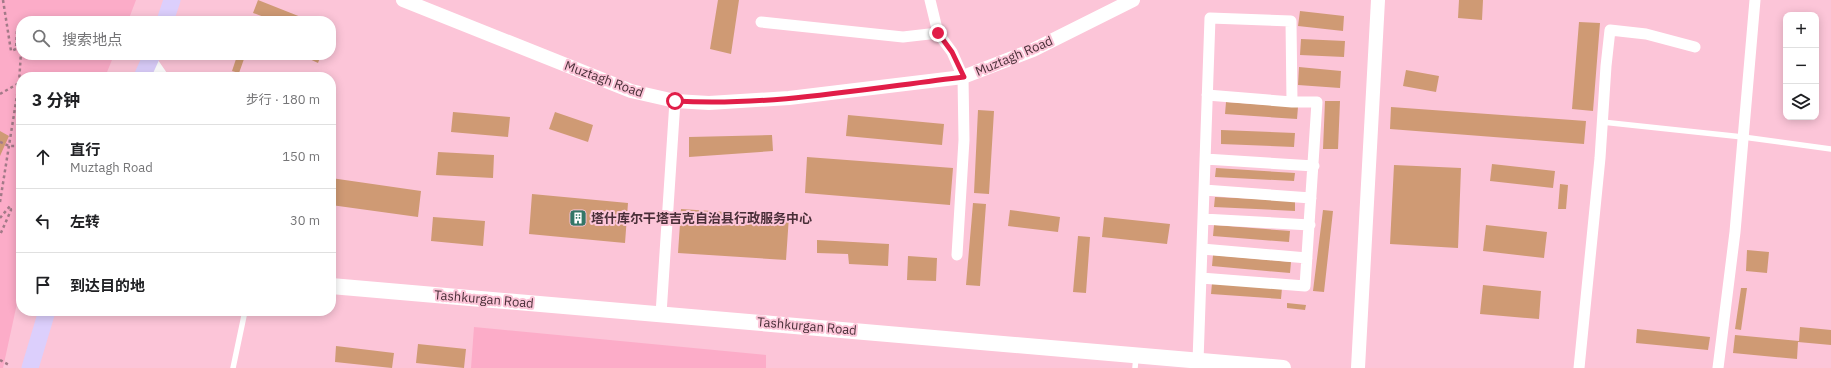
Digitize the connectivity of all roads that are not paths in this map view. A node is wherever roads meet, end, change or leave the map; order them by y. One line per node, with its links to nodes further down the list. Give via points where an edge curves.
1 (172, 0): 7 (main road)
2 (403, 0): 17 (street, Muztagh Road, via 630,91)
3 (930, 0): 9 (street)
4 (1133, 0): 15 (street, Muztagh Road, via 1033,50)
5 (1378, 0): 41 (street)
6 (1755, 0): 20 (street)
7 (167, 16)
8 (761, 22): 9 (street, via 903,36)
9 (938, 33): 15 (street, via 952,52)
10 (1695, 47): 19 (street, via 1646,34 1610,30)
11 (149, 60): 13 (main road)
12 (151, 60): 14 (main road)
13 (144, 72)
14 (157, 72)
15 (964, 77): 17 (street, Muztagh Road, via 789,98 709,104); 29 (street, via 964,140)
16 (1208, 95): 18 (street); 18 (street, via 1210,18 1291,21); 22 (street)
17 (675, 101): 33 (street)
18 (1292, 102): 23 (street, via 1317,102)
19 (1602, 122): 20 (lane); 42 (street)
20 (1743, 136): 21 (lane); 43 (street, via 1735,232)
21 (1831, 149)
22 (1205, 159): 23 (street); 24 (street)
23 (1314, 166): 25 (street)
24 (1204, 190): 25 (street); 26 (street)
25 (1312, 198): 27 (street)
26 (1203, 220): 27 (street); 28 (street)
27 (1310, 225): 30 (street)
28 (1202, 249): 30 (street); 31 (street)
29 (957, 255)
30 (1307, 258): 31 (street, via 1305,286)
31 (1201, 278): 36 (street)
32 (336, 286): 33 (main road, Tashkurgan Road)
33 (661, 314): 37 (main road, Tashkurgan Road)
34 (46, 316): 38 (main road)
35 (244, 316): 39 (lane)
36 (1198, 360): 37 (main road, Tashkurgan Road); 40 (main road, Tashkurgan Road)
37 (1135, 362)
38 (30, 368)
39 (233, 368)
40 (1283, 368)
41 (1358, 368)
42 (1579, 368)
43 (1718, 368)

